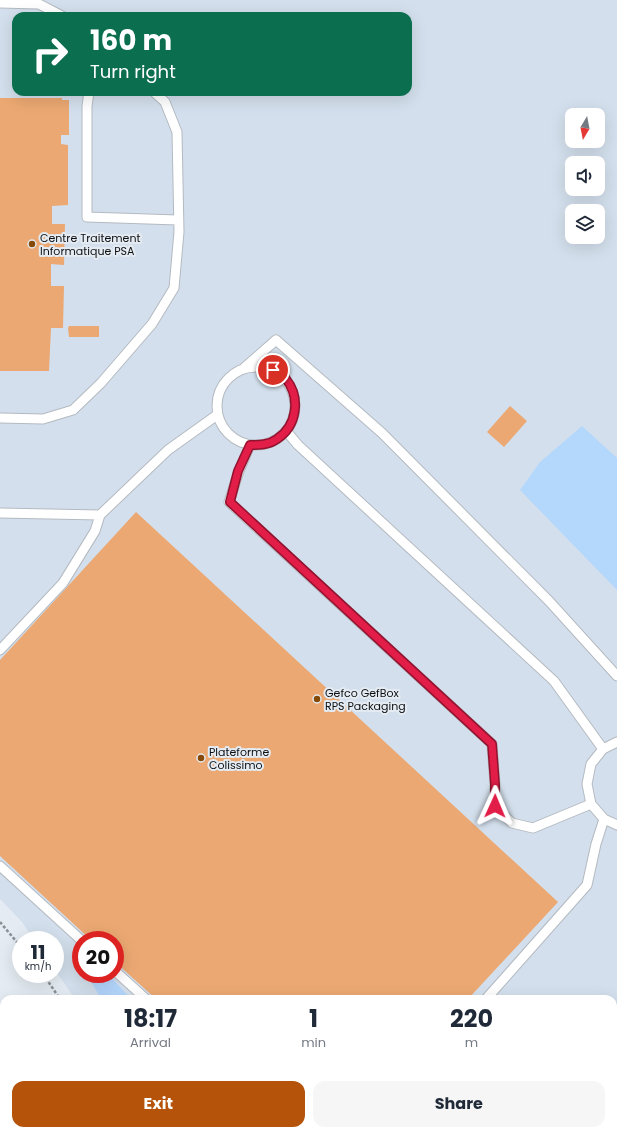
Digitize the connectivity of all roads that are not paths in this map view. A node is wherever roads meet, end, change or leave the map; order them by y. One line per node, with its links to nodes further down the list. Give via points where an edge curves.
1 (0, 3): 2 (lane, via 39,4)
2 (54, 12)
3 (88, 96): 5 (lane, via 87,217)
4 (158, 96): 5 (lane, via 165,102 177,132)
5 (178, 220): 8 (lane, via 174,288 152,324 101,383 73,410 43,419)
6 (244, 368): 7 (lane, via 231,374 222,386 216,400); 9 (lane, via 259,366 273,370 285,378 293,390 296,405 294,419); 14 (lane, via 276,340 382,433 549,601)
7 (217, 414): 10 (lane, via 224,429 235,440); 12 (lane, via 168,450)
8 (0, 418)
9 (286, 432): 10 (lane, via 276,440 263,445); 16 (lane, via 554,681)
10 (250, 445): 17 (lane, via 238,471 230,502 492,744 495,806 512,823 533,828)
11 (0, 513): 12 (lane)
12 (100, 515): 13 (lane, via 95,531 63,583)
13 (0, 650)
14 (617, 676)
15 (617, 742): 16 (lane)
16 (603, 748): 17 (lane, via 591,764 587,784)
17 (591, 804): 18 (lane)
18 (604, 819): 19 (lane); 24 (lane, via 587,885)
19 (617, 825)
20 (0, 866): 21 (lane)
21 (72, 932)
22 (124, 979): 23 (lane)
23 (142, 995)
24 (490, 995)

